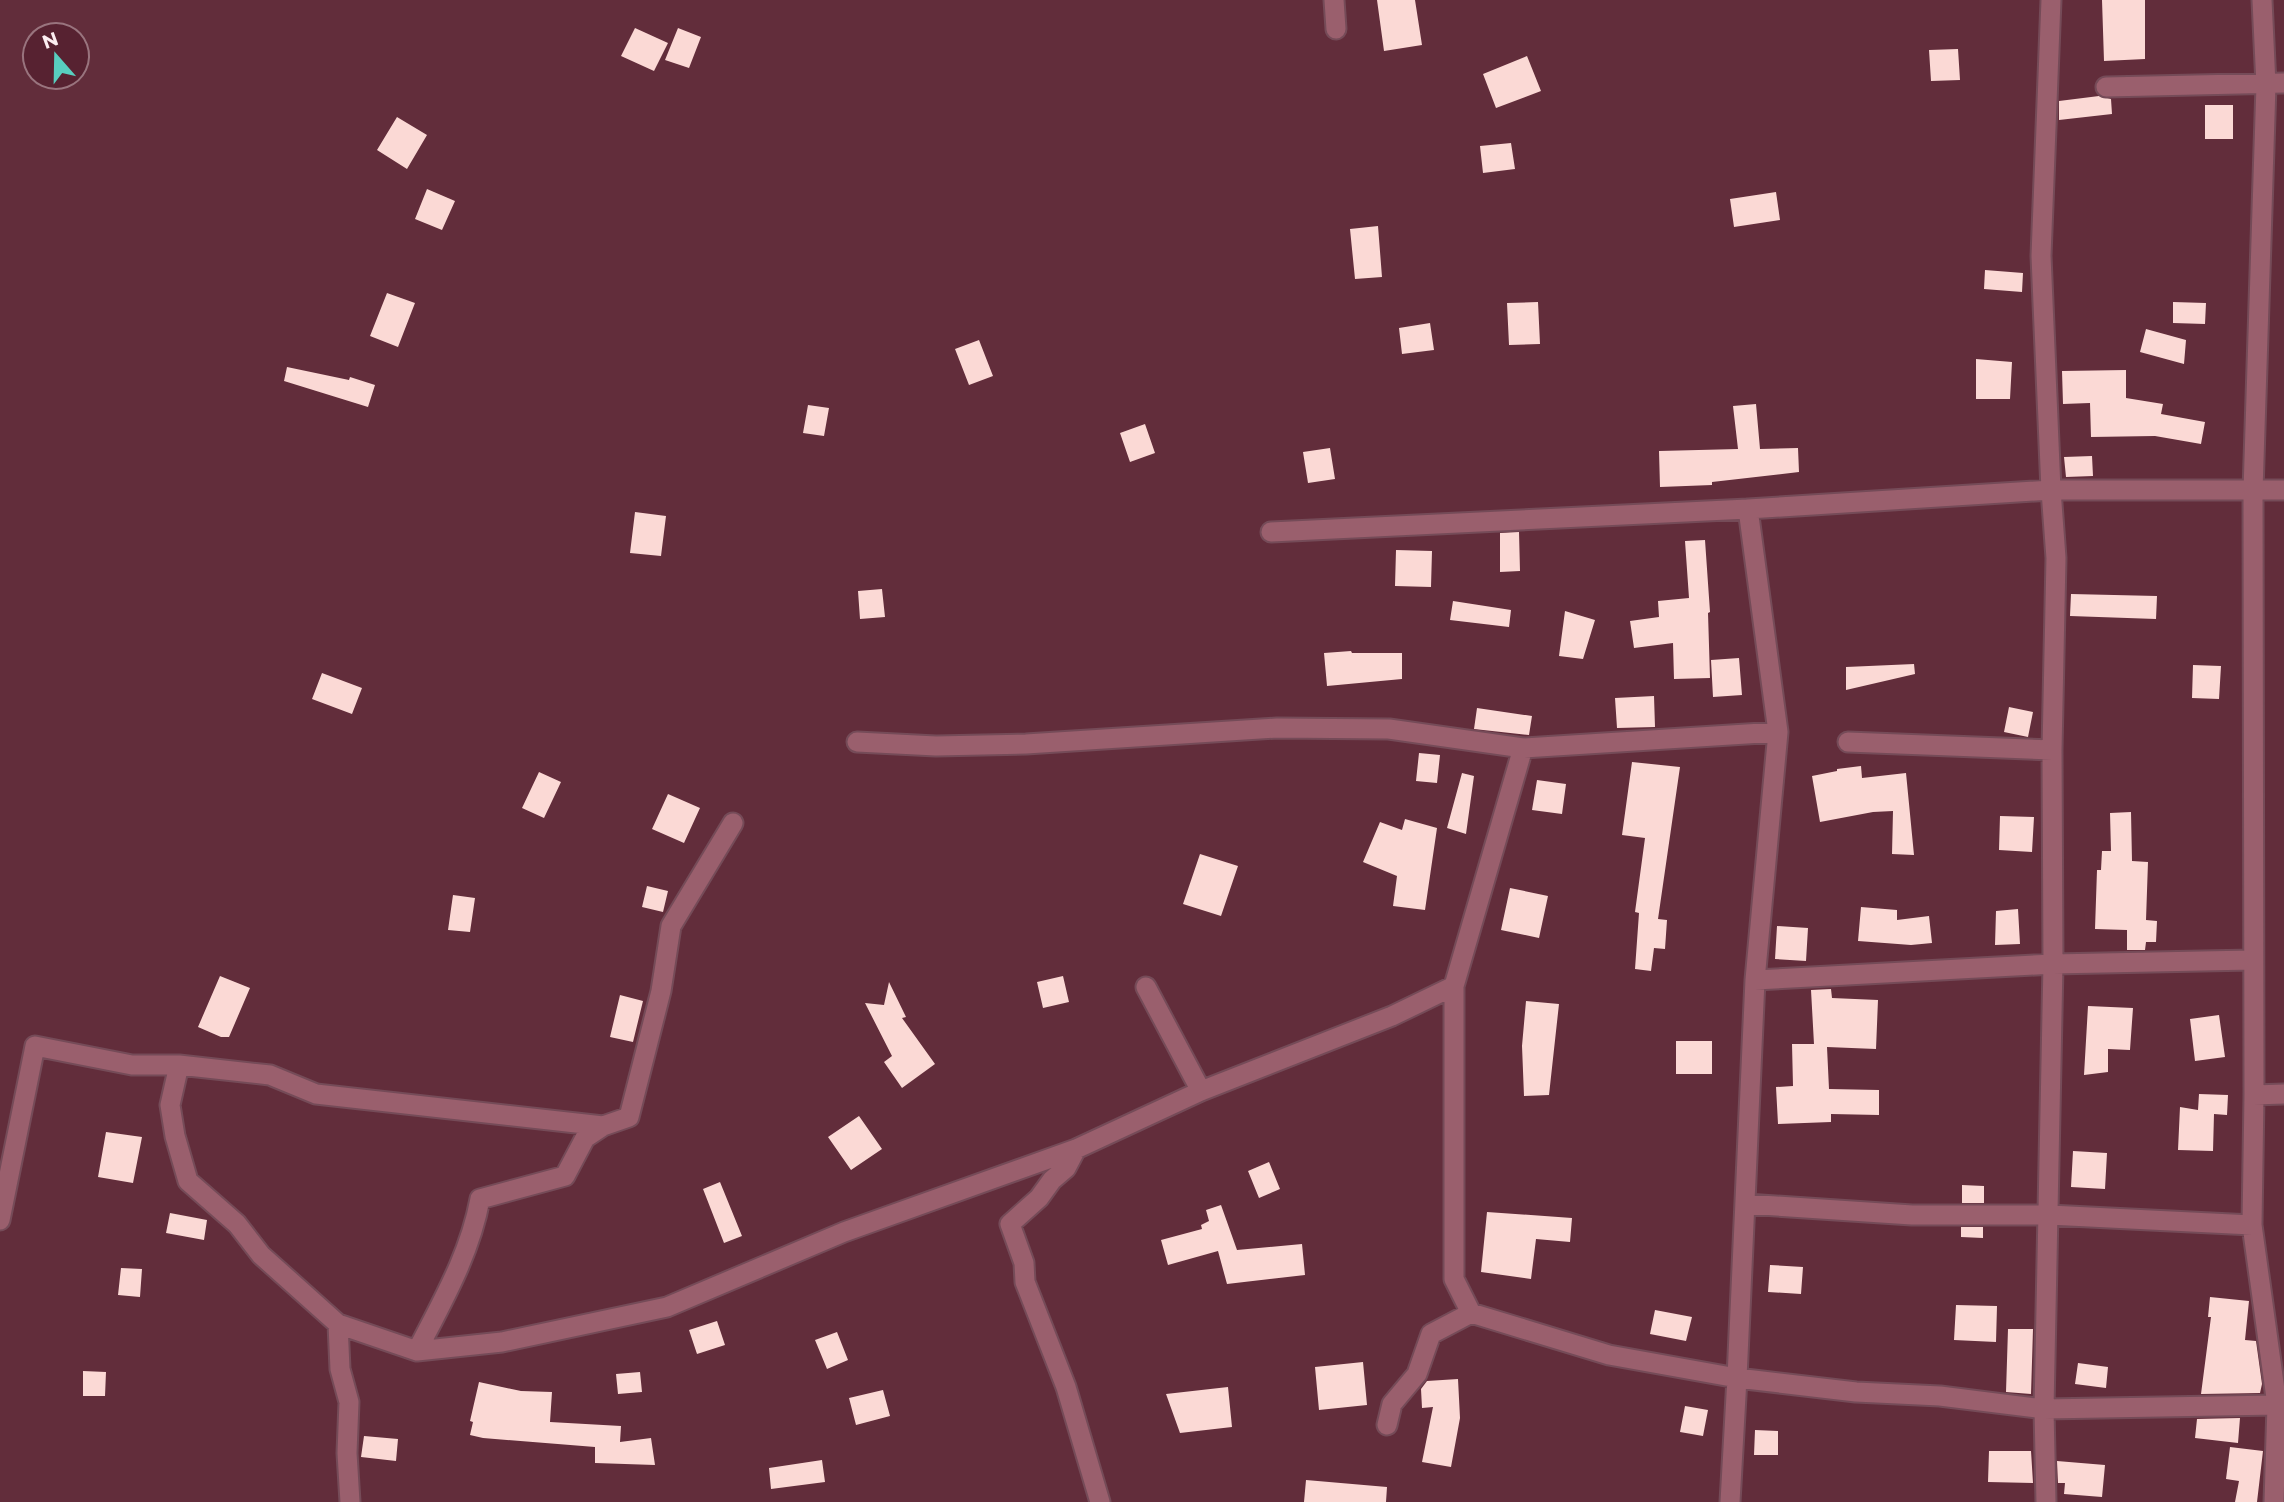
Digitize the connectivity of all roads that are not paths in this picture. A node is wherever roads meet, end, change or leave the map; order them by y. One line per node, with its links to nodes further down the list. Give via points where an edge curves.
1 (1334, 0): 4 (street)
2 (2050, 0): 7 (street, via 2041,256)
3 (2262, 0): 5 (street)
4 (1336, 29)
5 (2275, 84): 6 (street); 9 (street)
6 (2106, 87)
7 (2051, 490): 9 (street); 10 (street); 16 (street, via 2056,558)
8 (2284, 490): 9 (street)
9 (2253, 491): 18 (street)
10 (1748, 509): 11 (street); 12 (street)
11 (1271, 532)
12 (1778, 732): 15 (street); 20 (street)
13 (857, 742): 15 (street, via 1026,744 1277,728 1389,729)
14 (1848, 743): 16 (street)
15 (1523, 748): 21 (street)
16 (2052, 750): 19 (street)
17 (733, 822): 27 (street, via 671,926 661,991 629,1117)
18 (2252, 960): 19 (street); 26 (street)
19 (2053, 964): 20 (street); 30 (street)
20 (1755, 979): 29 (street)
21 (1454, 986): 24 (street, via 1391,1016); 33 (street, via 1454,1279)
22 (1146, 987): 24 (street)
23 (180, 1066): 27 (street, via 270,1075 316,1094); 31 (street, via 132,1065 35,1046); 34 (street, via 170,1105 188,1181)
24 (1201, 1091): 28 (street)
25 (2284, 1094): 26 (street)
26 (2254, 1095): 32 (street)
27 (603, 1126): 35 (street, via 585,1138 565,1176 480,1199 459,1268)
28 (1076, 1149): 35 (street, via 844,1233 667,1307 502,1342); 41 (street, via 1066,1168 1010,1224 1024,1263 1025,1282 1066,1387)
29 (1746, 1204): 30 (street, via 1912,1215); 36 (street)
30 (2049, 1215): 32 (street); 38 (street)
31 (0, 1220)
32 (2252, 1225): 37 (street)
33 (1471, 1313): 36 (street, via 1609,1355); 39 (street, via 1432,1334 1417,1374 1391,1404)
34 (338, 1324): 35 (street); 40 (street, via 340,1369 349,1402)
35 (417, 1351)
36 (1737, 1378): 38 (street); 42 (street)
37 (2277, 1405): 38 (street); 44 (street)
38 (2044, 1409): 43 (street)
39 (1387, 1425)
40 (350, 1502)
41 (1100, 1502)
42 (1730, 1502)
43 (2046, 1502)
44 (2274, 1502)

